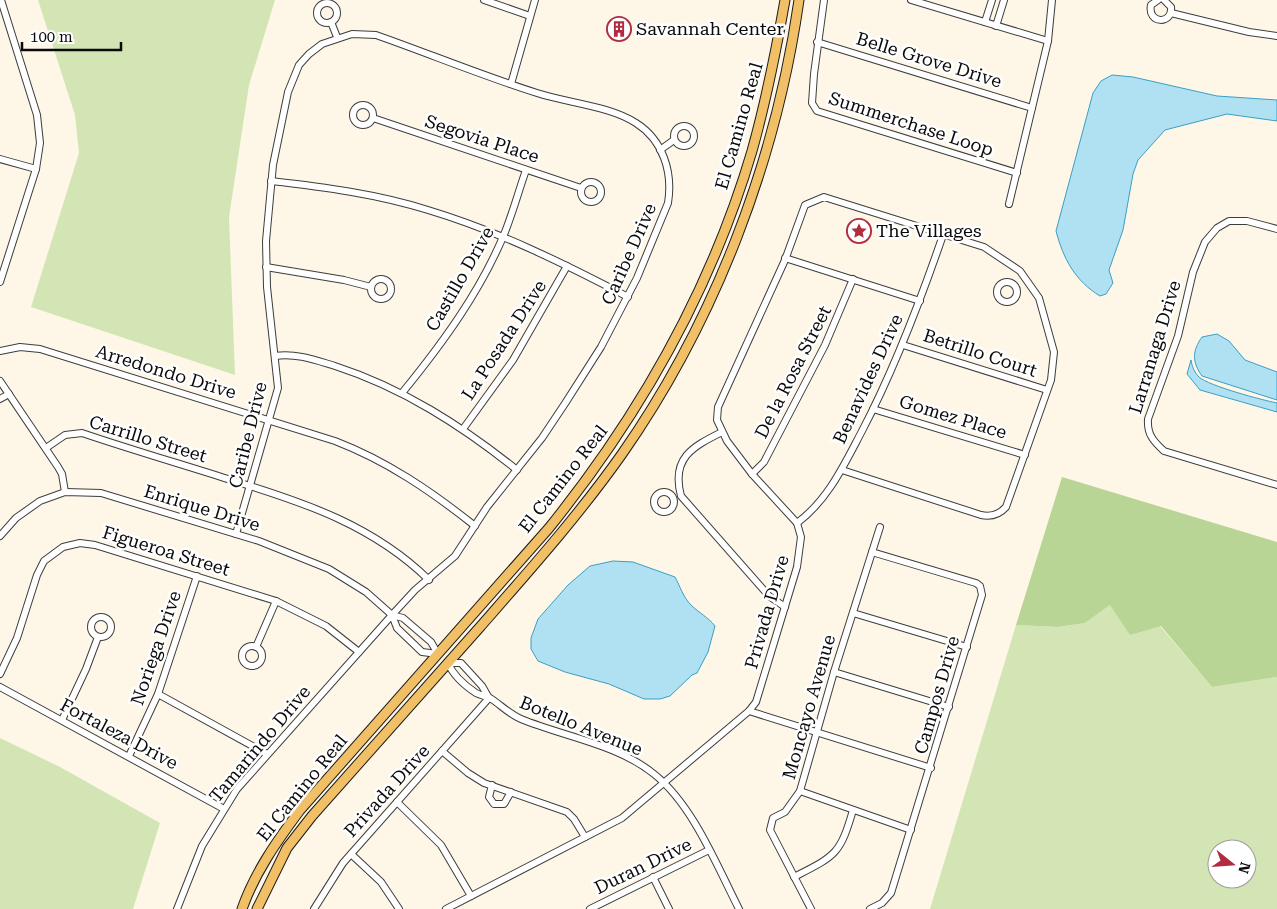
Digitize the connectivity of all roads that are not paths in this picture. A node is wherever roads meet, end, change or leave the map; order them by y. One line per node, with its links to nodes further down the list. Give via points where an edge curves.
1 (1, 0): 30 (street, via 37,115 40,143)
2 (484, 0): 16 (street)
3 (535, 0): 16 (street)
4 (785, 0): 13 (main road, El Camino Real)
5 (799, 0): 14 (main road, El Camino Real)
6 (824, 0): 23 (street, Summerchase Loop)
7 (914, 0): 18 (street)
8 (992, 0): 18 (street)
9 (1004, 0): 19 (street)
10 (1052, 0): 22 (street)
11 (1158, 0): 15 (street, via 1150,9 1154,18 1163,20)
12 (1164, 0): 15 (street, via 1171,6)
13 (784, 10): 14 (main road); 87 (main road, El Camino Real, via 774,64 739,192 703,282 657,373 580,490)
14 (797, 12): 88 (main road, El Camino Real, via 787,67 752,195 716,284 670,378 593,494)
15 (1171, 14): 20 (street)
16 (530, 16): 24 (street)
17 (332, 22): 21 (street)
18 (985, 22): 19 (street)
19 (996, 26): 22 (street)
20 (1277, 36)
21 (337, 37): 24 (street, Caribe Drive, via 365,33 376,35); 33 (street, Caribe Drive, via 309,54 293,77 282,112)
22 (1048, 41): 25 (street)
23 (817, 42): 25 (street, Belle Grove Drive); 32 (street, Summerchase Loop, via 812,103 817,111)
24 (510, 84): 28 (street, Caribe Drive, via 625,117 646,131)
25 (1032, 108): 32 (street)
26 (373, 118): 31 (street, Segovia Place)
27 (674, 140): 28 (street)
28 (660, 150): 47 (street, Caribe Drive, via 669,179 668,203)
29 (0, 159): 30 (street)
30 (36, 169): 43 (street)
31 (526, 170): 34 (street, Segovia Place); 38 (street, Castillo Drive)
32 (1017, 174): 35 (street)
33 (271, 181): 38 (street, via 386,199 435,212); 41 (street, Caribe Drive)
34 (581, 188)
35 (1009, 204)
36 (1277, 228): 66 (street, Larranaga Drive, via 1247,221 1229,221 1217,228 1205,242 1193,272 1178,336 1147,428 1151,438 1164,450)
37 (943, 235): 39 (street, via 819,197 805,205); 44 (street, via 993,252 1020,271); 48 (street, Benavides Drive)
38 (503, 237): 40 (street); 54 (street, Castillo Drive, via 453,325)
39 (786, 258): 42 (street); 60 (street, via 718,407 717,420)
40 (567, 266): 47 (street); 59 (street, La Posada Drive, via 513,360)
41 (266, 267): 45 (street); 51 (street, Caribe Drive)
42 (854, 279): 48 (street); 65 (street, De la Rosa Street, via 786,420 764,462)
43 (0, 282)
44 (1027, 282): 46 (street); 53 (street, via 1039,298 1054,352)
45 (371, 287)
46 (1016, 288)
47 (628, 297): 63 (street, Caribe Drive, via 582,377)
48 (920, 301): 49 (street, Benavides Drive)
49 (904, 344): 53 (street, Betrillo Court); 57 (street, Benavides Drive)
50 (0, 351): 58 (street, Arredondo Drive, via 34,348)
51 (276, 356): 54 (street, via 300,355); 58 (street, Caribe Drive, via 278,388)
52 (0, 381): 55 (street)
53 (1047, 390): 62 (street)
54 (402, 393): 59 (street)
55 (9, 394): 56 (street); 61 (street)
56 (0, 399)
57 (873, 409): 62 (street, Gomez Place); 64 (street, Benavides Drive)
58 (270, 419): 67 (street, Caribe Drive); 72 (street, Arredondo Drive, via 335,440 378,459 427,489)
59 (463, 429): 63 (street)
60 (722, 432): 65 (street); 69 (street, via 686,454 679,475)
61 (46, 448): 67 (street, Carrillo Street, via 64,435 82,433); 68 (street, via 62,474)
62 (1025, 455): 64 (street, via 1006,507 997,515 987,516)
63 (517, 470): 72 (street, Caribe Drive)
64 (842, 470): 71 (street, Benavides Drive, via 826,495)
65 (752, 474): 71 (street)
66 (1277, 485)
67 (251, 486): 75 (street, Caribe Drive); 78 (street, Carrillo Street, via 345,520 405,558)
68 (65, 492): 74 (street, Enrique Drive, via 28,508); 75 (street, Enrique Drive, via 101,493)
69 (681, 496): 70 (street); 80 (street, via 769,596)
70 (673, 498)
71 (797, 523): 80 (street, Privada Drive, via 801,548)
72 (475, 526): 78 (street, Caribe Drive, via 455,556)
73 (880, 526): 76 (street, Moncayo Avenue)
74 (1, 534)
75 (236, 534): 82 (street, Enrique Drive, via 329,569 366,592)
76 (872, 552): 81 (street, Moncayo Avenue); 85 (street, Campos Drive, via 980,586 982,595)
77 (197, 576): 79 (street, Figueroa Street); 90 (street, Figueroa Street, via 95,544 63,546 41,567 17,638); 92 (street, Noriega Drive)
78 (429, 580): 82 (street, Caribe Drive)
79 (276, 601): 84 (street); 86 (street, Figueroa Street, via 326,626)
80 (785, 607): 95 (street, Privada Drive, via 756,702)
81 (853, 613): 85 (street); 89 (street, Moncayo Avenue)
82 (392, 615): 86 (street, Tamarindo Drive); 87 (street, Enrique Drive, via 403,618 431,642); 87 (street, Enrique Drive, via 397,628 422,652)
83 (98, 636): 96 (street)
84 (256, 647)
85 (966, 647): 94 (street, Campos Drive)
86 (359, 652): 99 (street, Tamarindo Drive)
87 (438, 654): 88 (main road); 118 (main road, El Camino Real, via 300,810 277,840)
88 (448, 663): 93 (street, Botello Avenue, via 452,674 476,693); 93 (street, Botello Avenue, via 461,663); 119 (main road, El Camino Real, via 287,848)
89 (834, 672): 94 (street); 97 (street, Moncayo Avenue)
90 (0, 674)
91 (0, 687): 96 (street, Fortaleza Drive)
92 (158, 694): 99 (street); 100 (street, Noriega Drive)
93 (489, 698): 98 (street, Privada Drive); 102 (street, Botello Avenue, via 520,719 638,762)
94 (949, 707): 101 (street, Campos Drive)
95 (749, 711): 97 (street); 102 (street, Privada Drive)
96 (62, 720): 100 (street, Fortaleza Drive)
97 (817, 733): 101 (street); 104 (street, Moncayo Avenue)
98 (442, 751): 103 (street, via 468,773); 106 (street, Privada Drive)
99 (267, 754): 107 (street, Tamarindo Drive)
100 (129, 756): 107 (street, Fortaleza Drive)
101 (931, 768): 109 (street, Campos Drive)
102 (664, 783): 110 (street, Privada Drive, via 622,818); 111 (street, Botello Avenue, via 680,801)
103 (492, 786): 105 (street); 105 (street, via 490,797 494,804 504,804)
104 (800, 791): 108 (street); 113 (street, Moncayo Avenue, via 785,812 773,818 770,825)
105 (511, 792): 110 (street, via 567,812)
106 (397, 802): 112 (street, Privada Drive); 115 (street, via 440,845)
107 (224, 808): 117 (street, Tamarindo Drive, via 202,846)
108 (853, 810): 109 (street); 113 (street, via 850,825 835,854)
109 (911, 830): 127 (street, Campos Drive, via 891,893)
110 (585, 837): 115 (street, Privada Drive)
111 (709, 850): 114 (street, Duran Drive); 125 (street, Botello Avenue)
112 (351, 854): 120 (street, Privada Drive, via 331,879); 121 (street, via 381,882)
113 (794, 876): 126 (street, Moncayo Avenue)
114 (653, 877): 116 (street, Duran Drive); 124 (street)
115 (471, 896): 122 (street, Privada Drive)
116 (599, 907): 123 (street, Duran Drive)
117 (178, 909)
118 (242, 909)
119 (257, 909)
120 (314, 909)
121 (399, 909)
122 (446, 909)
123 (590, 909)
124 (669, 909)
125 (739, 909)
126 (811, 909)
127 (870, 909)

